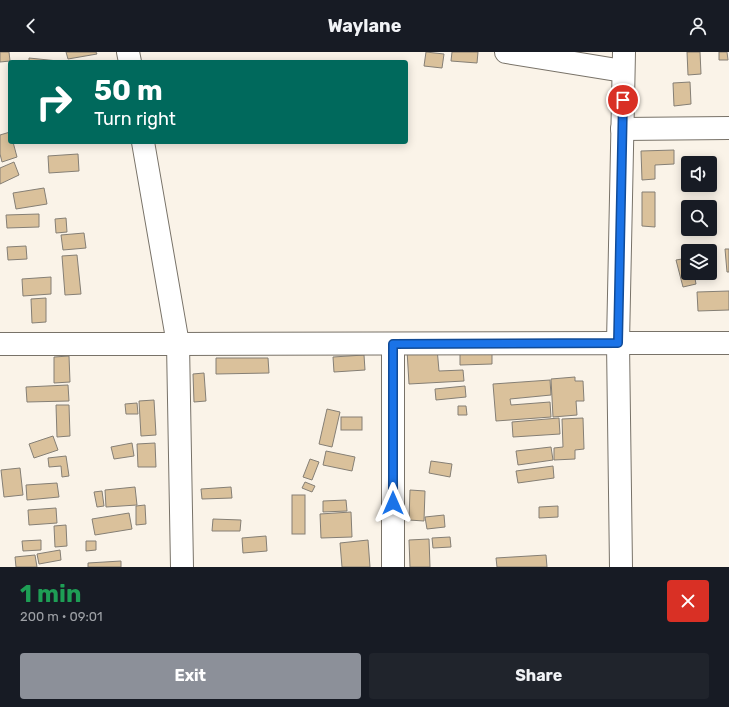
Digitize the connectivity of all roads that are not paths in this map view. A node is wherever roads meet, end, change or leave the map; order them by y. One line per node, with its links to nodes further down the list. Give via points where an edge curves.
1 (506, 52): 2 (street)
2 (624, 61): 4 (street)
3 (729, 128): 4 (street)
4 (622, 130): 6 (street)
5 (143, 144): 9 (street)
6 (618, 343): 7 (street); 10 (street); 13 (street)
7 (729, 343)
8 (0, 344): 9 (street)
9 (178, 344): 10 (street); 11 (street)
10 (393, 344): 12 (street)
11 (182, 567)
12 (393, 567)
13 (621, 567)

